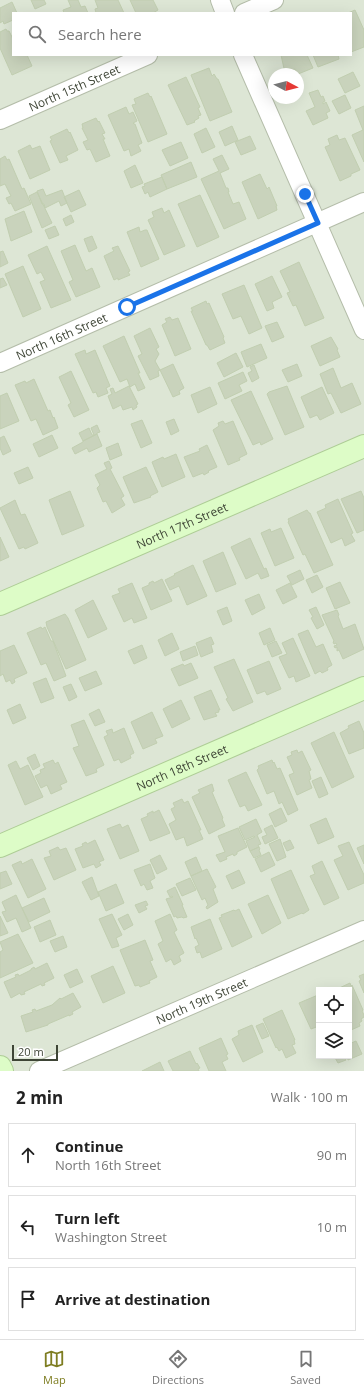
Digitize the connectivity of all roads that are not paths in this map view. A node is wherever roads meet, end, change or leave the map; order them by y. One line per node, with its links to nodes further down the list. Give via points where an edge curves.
1 (220, 0): 3 (street)
2 (274, 0): 4 (street)
3 (225, 12)
4 (246, 12)
5 (146, 56): 7 (street, North 15th Street)
6 (243, 56): 9 (street)
7 (0, 120)
8 (364, 202): 9 (street, North 16th Street)
9 (318, 223): 10 (street); 11 (street, North 16th Street)
10 (364, 330)
11 (0, 363)
12 (364, 446): 13 (main road, North 17th Street)
13 (0, 604)
14 (364, 688): 15 (main road, North 18th Street)
15 (0, 846)
16 (364, 930): 19 (street, North 19th Street)
17 (0, 1067): 18 (main road)
18 (2, 1071)
19 (39, 1071)

